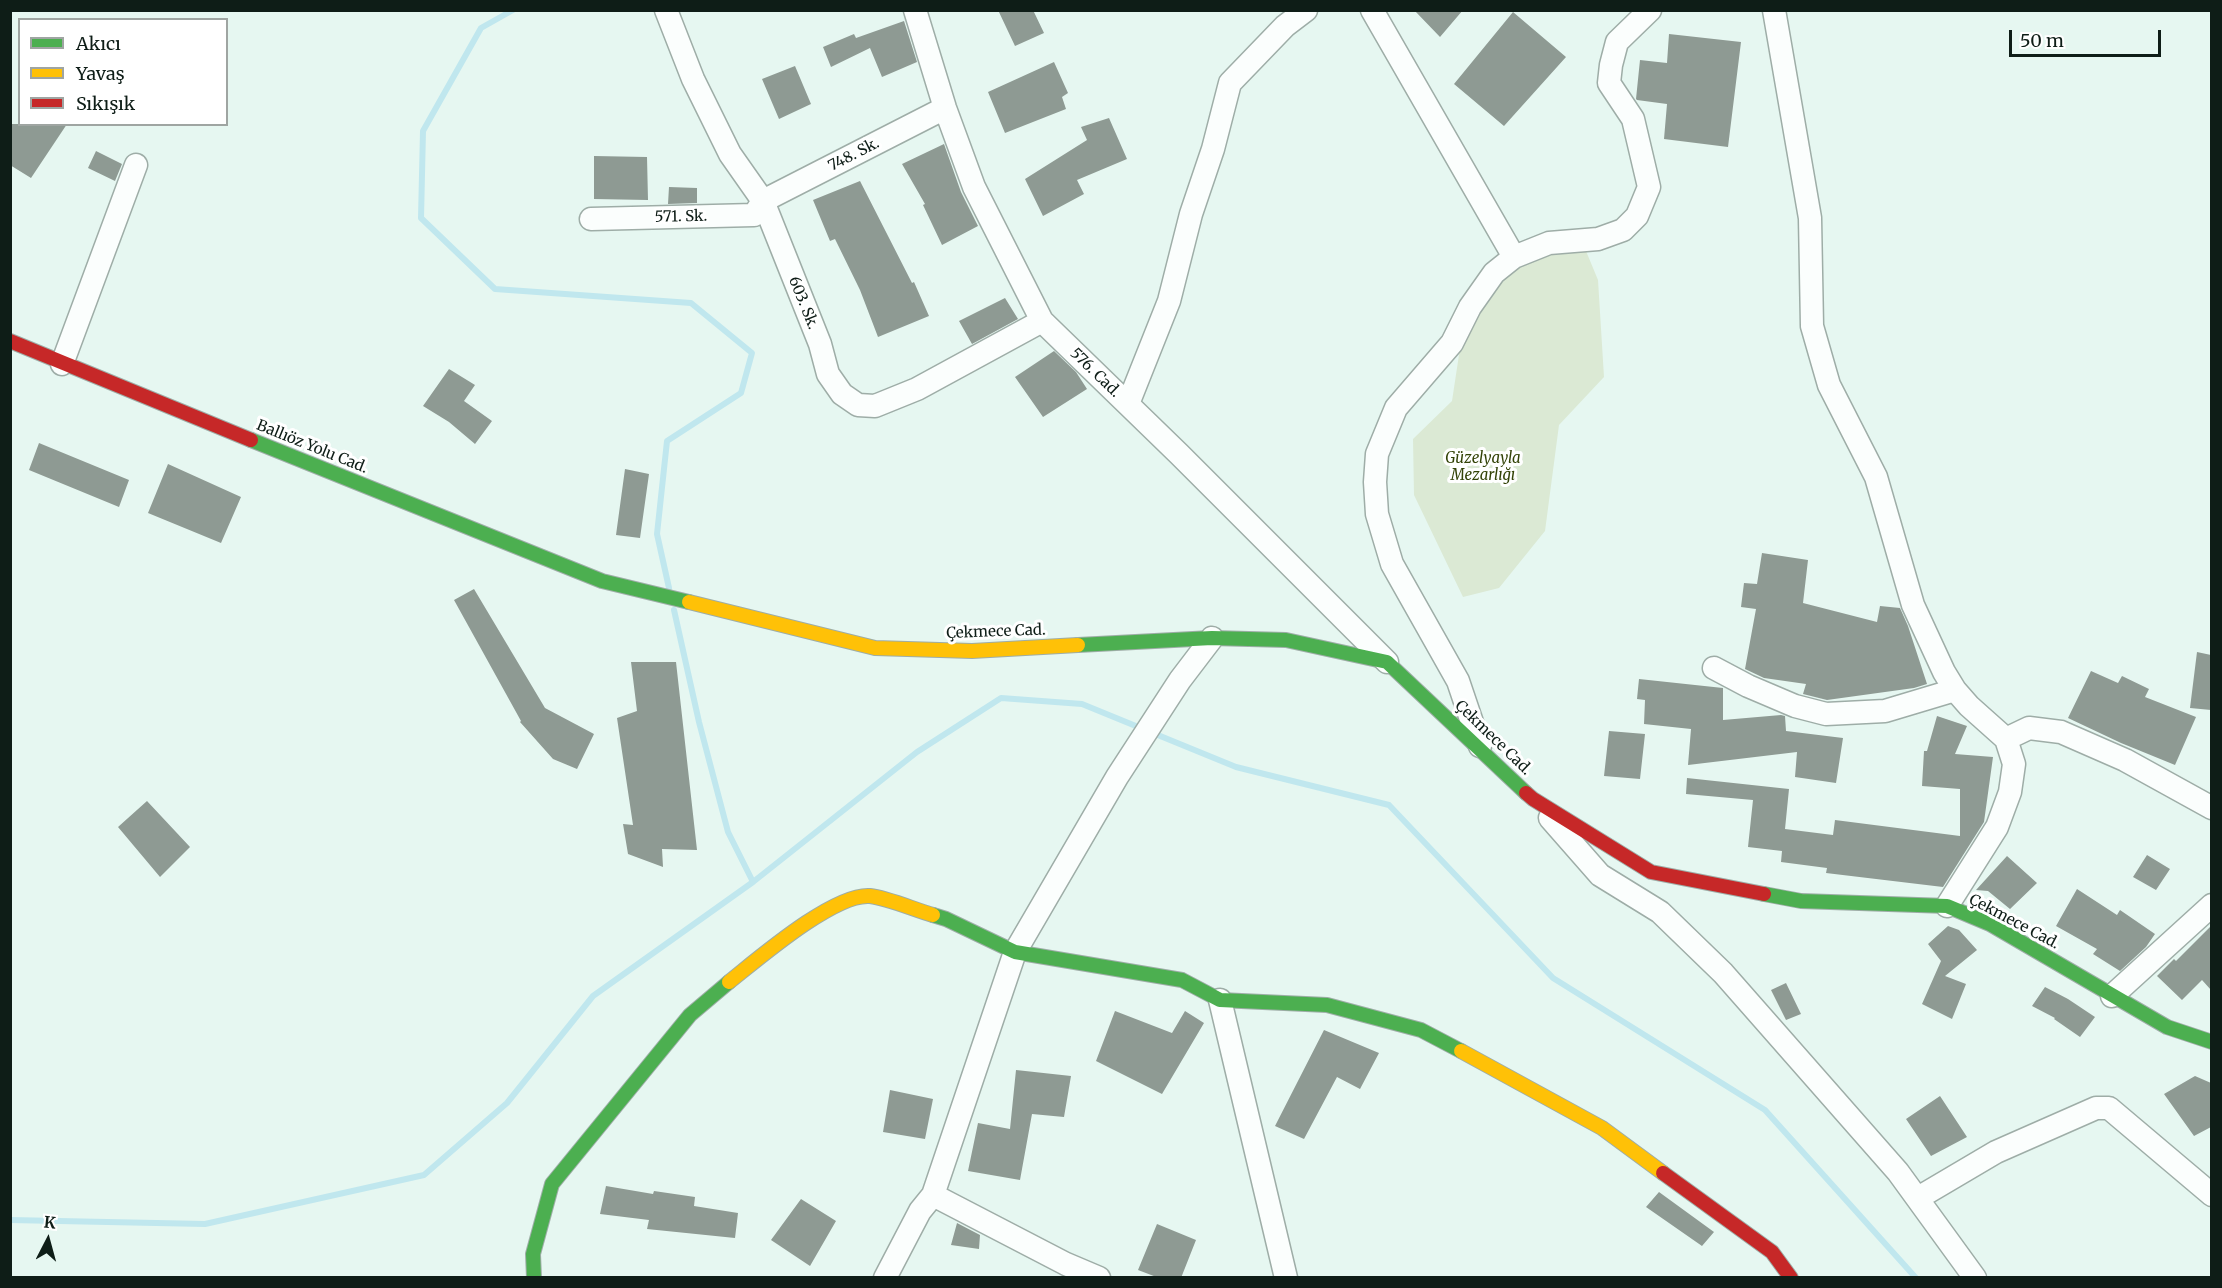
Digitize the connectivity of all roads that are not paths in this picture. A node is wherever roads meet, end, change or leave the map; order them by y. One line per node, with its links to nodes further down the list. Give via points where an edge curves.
1 (666, 10): 9 (street, 603. Sk., via 693,79 730,154)
2 (915, 10): 7 (street, 576. Cad.)
3 (1306, 10): 15 (street, via 1230,83 1169,301)
4 (1372, 10): 11 (street)
5 (1650, 10): 11 (street, via 1617,42 1609,83 1633,119 1649,187 1637,216 1623,230 1598,239 1549,243)
6 (1774, 10): 20 (street, via 1810,218 1812,326 1829,385 1876,477 1913,605)
7 (945, 108): 9 (street, 748. Sk.); 12 (street, 576. Cad., via 974,187)
8 (136, 165): 14 (street)
9 (763, 201): 10 (street, 571. Sk., via 754,215); 12 (street, 603. Sk., via 828,374 842,394 858,405 875,406 917,389)
10 (591, 219)
11 (1514, 257): 22 (street, via 1494,273 1470,307 1452,343 1396,408 1377,454 1375,482 1377,514 1392,564 1458,681)
12 (1042, 321): 15 (street, 576. Cad.)
13 (10, 341): 14 (street, Ballıöz Yolu Cad.)
14 (62, 364): 16 (street, Ballıöz Yolu Cad., via 602,581)
15 (1128, 404): 18 (street, 576. Cad.)
16 (716, 609): 17 (street, Çekmece Cad., via 875,648 972,651)
17 (1212, 638): 18 (street, Çekmece Cad., via 1286,640); 27 (street, via 1117,777)
18 (1387, 662): 22 (street, Çekmece Cad.)
19 (1714, 668): 20 (street, via 1748,686 1826,714 1885,711)
20 (1954, 690): 21 (street)
21 (2006, 739): 24 (street, via 2029,728 2061,732 2125,760); 26 (street, via 2014,764 2010,792 1997,827)
22 (1480, 748): 23 (street, Çekmece Cad.)
23 (1533, 799): 26 (street, Çekmece Cad., via 1651,872 1801,901); 33 (street, via 1600,875 1660,912 1723,973 1863,1130)
24 (2211, 808)
25 (2211, 905): 28 (street)
26 (1947, 906): 28 (street, Çekmece Cad., via 1990,924)
27 (1016, 952): 29 (street, via 1182,980); 31 (street); 34 (street, via 946,919 897,902 869,896 835,904 771,948 690,1015 552,1184 533,1254)
28 (2112, 996): 30 (street, Çekmece Cad., via 2167,1028)
29 (1220, 1000): 37 (street); 38 (street, via 1327,1005 1421,1030 1602,1128 1772,1252)
30 (2211, 1042)
31 (933, 1195): 35 (street, via 920,1211); 36 (street)
32 (2211, 1195): 33 (street, via 2109,1108 2096,1108 1996,1152)
33 (1917, 1198): 39 (street)
34 (534, 1278)
35 (885, 1278)
36 (1099, 1278)
37 (1286, 1278)
38 (1791, 1278)
39 (1975, 1278)

